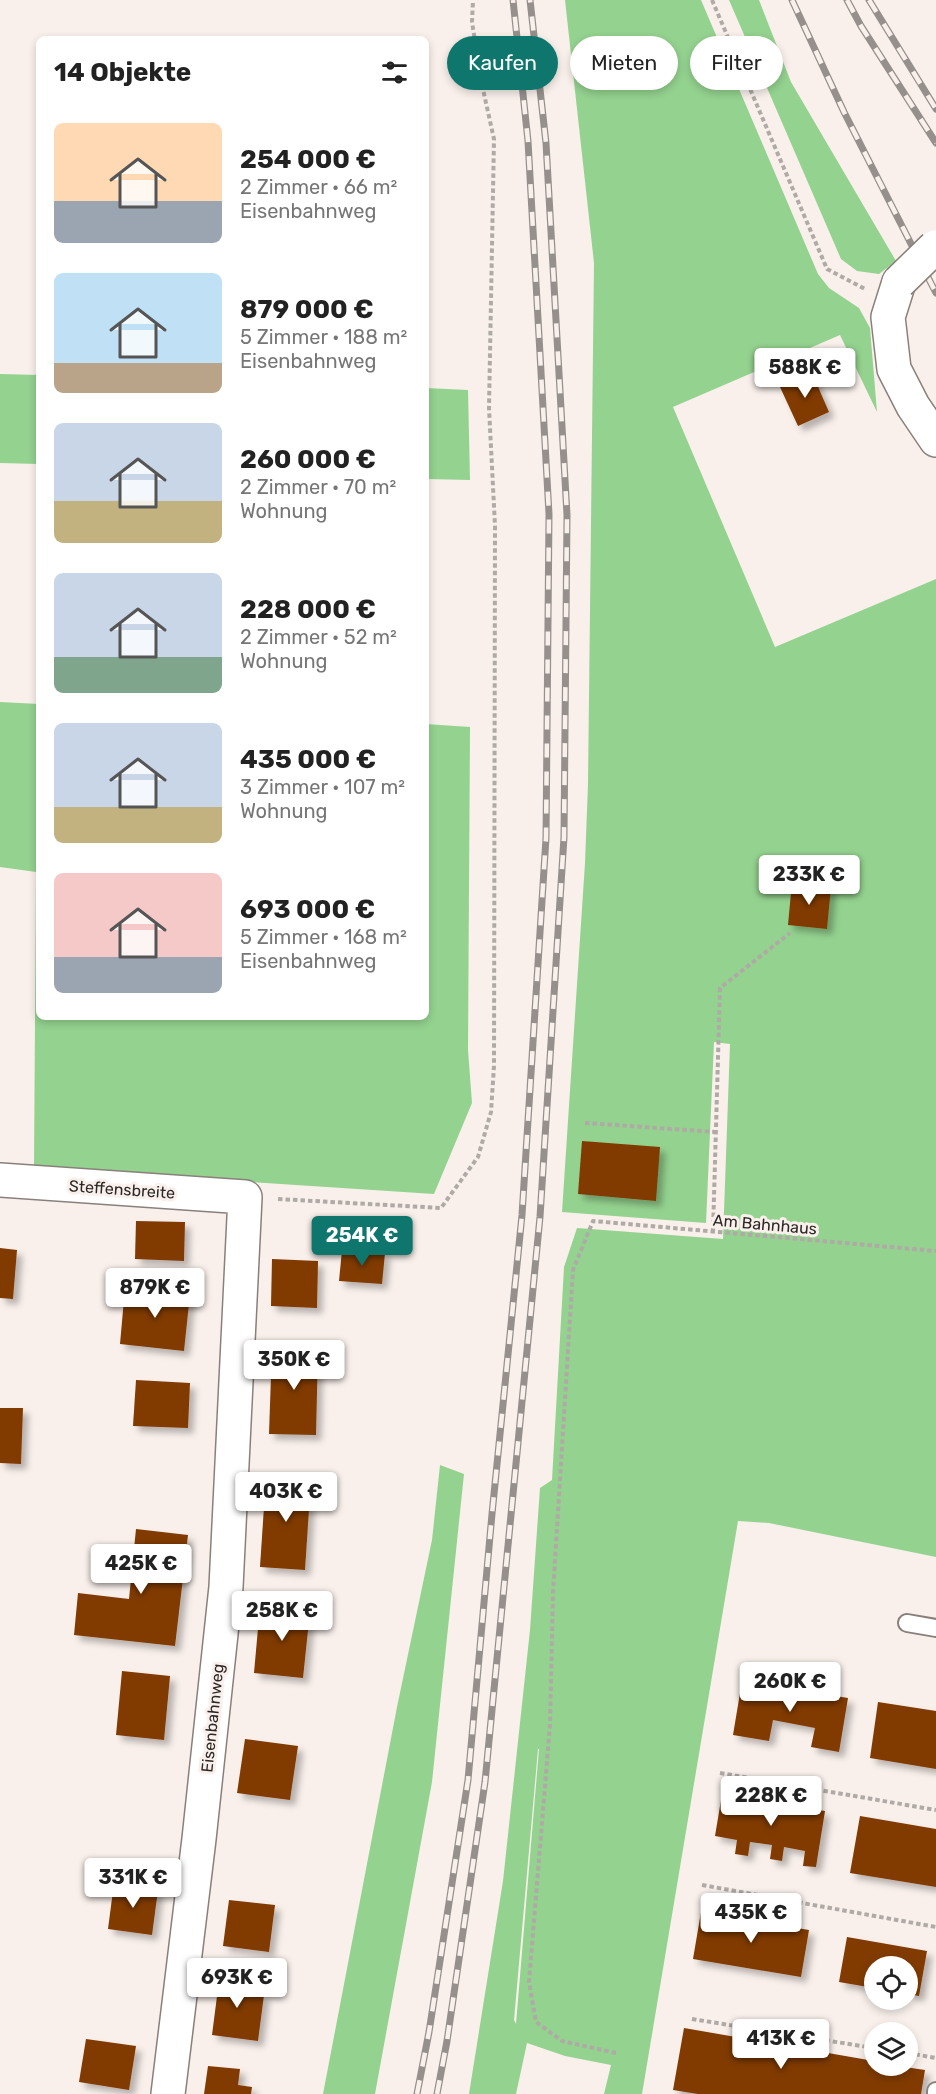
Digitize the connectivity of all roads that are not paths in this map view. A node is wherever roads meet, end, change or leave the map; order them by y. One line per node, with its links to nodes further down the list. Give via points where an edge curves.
1 (935, 246): 2 (street, bridge, via 895,292 888,317 894,369)
2 (936, 440)
3 (0, 1180): 4 (street, Steffensbreite)
4 (245, 1197): 7 (street, Eisenbahnweg, via 226,1587)
5 (908, 1623): 6 (lane)
6 (936, 1628)
7 (168, 2094)

